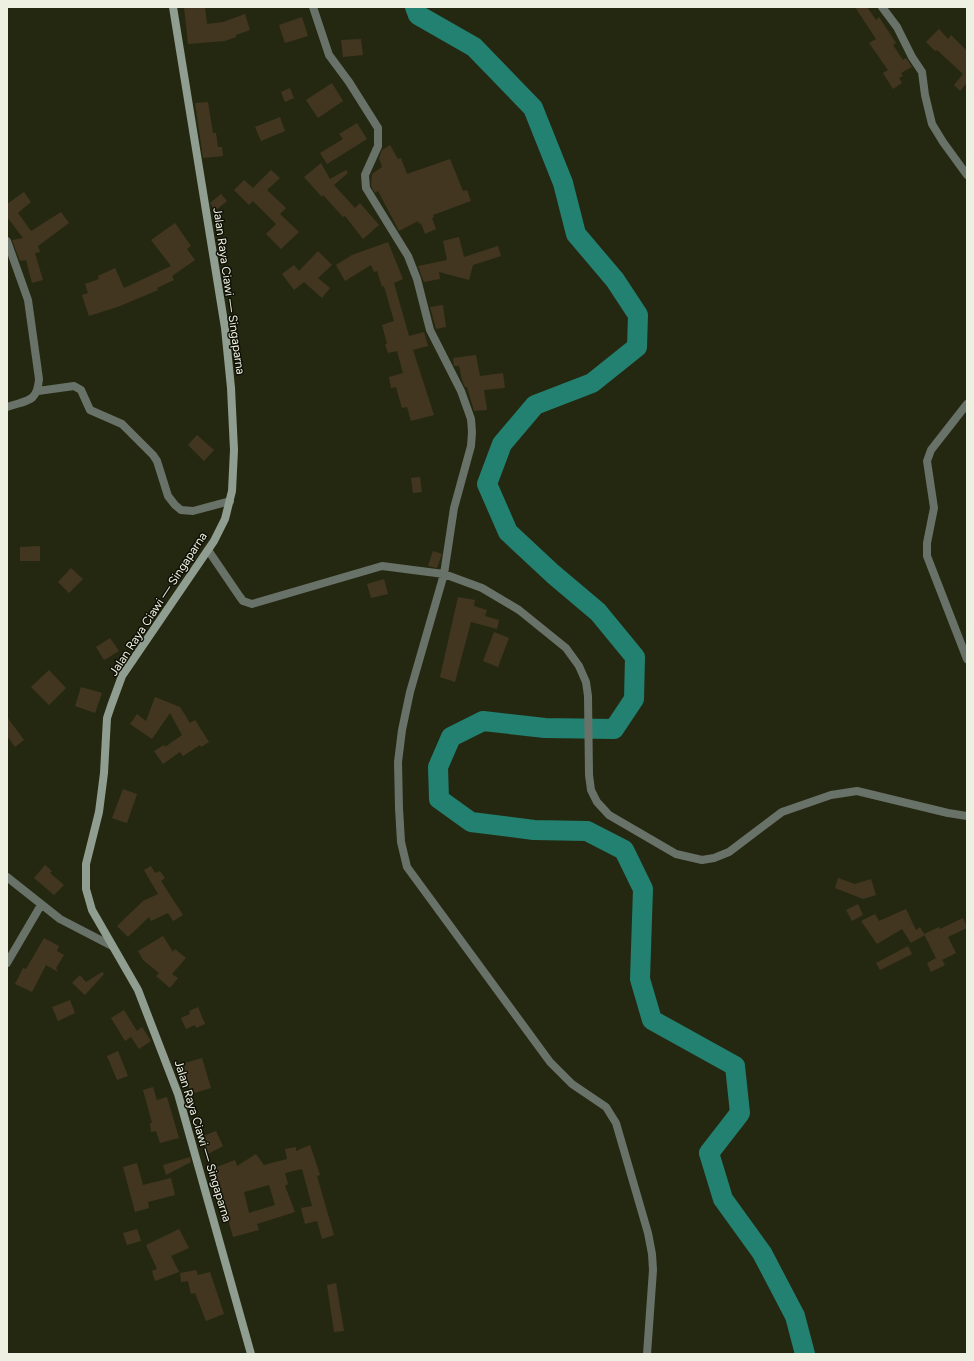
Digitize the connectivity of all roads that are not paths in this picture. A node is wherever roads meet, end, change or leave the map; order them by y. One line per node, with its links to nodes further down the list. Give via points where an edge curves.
1 (173, 7): 9 (main road, Jalan Raya Ciawi — Singaparna, via 225,328 234,450)
2 (313, 7): 11 (street, via 329,55 378,128 378,146 365,175 366,188 408,256 417,279 430,330 461,391 471,419 471,446 454,508)
3 (882, 7): 4 (street, via 897,27 922,72 928,115 936,133)
4 (967, 175)
5 (7, 241): 6 (street, via 28,300 39,379)
6 (38, 391): 8 (street, via 32,399); 9 (street, via 74,386 81,390 90,410 122,424 152,455 157,461 168,496 182,510 193,511)
7 (967, 404): 12 (street, via 931,450 926,461 934,508 927,556)
8 (7, 407)
9 (230, 501): 10 (main road, Jalan Raya Ciawi — Singaparna, via 225,519)
10 (208, 550): 11 (street, via 243,601 252,604 382,566); 16 (main road, Jalan Raya Ciawi — Singaparna, via 122,676 107,718 99,812 88,854 85,878 92,910)
11 (444, 574): 13 (street, via 482,588 519,610 566,648 579,666 586,682 591,790 602,809 676,854 702,860 714,858 729,852 782,812 857,791); 19 (street, via 410,692 402,730 398,762 401,842 407,867 550,1062 572,1084 606,1107 612,1115 652,1254)
12 (967, 659)
13 (967, 816)
14 (7, 877): 15 (street)
15 (41, 905): 16 (street, via 60,919); 17 (street)
16 (112, 946): 18 (main road, Jalan Raya Ciawi — Singaparna, via 138,990 178,1094)
17 (7, 963)
18 (251, 1354)
19 (647, 1354)

